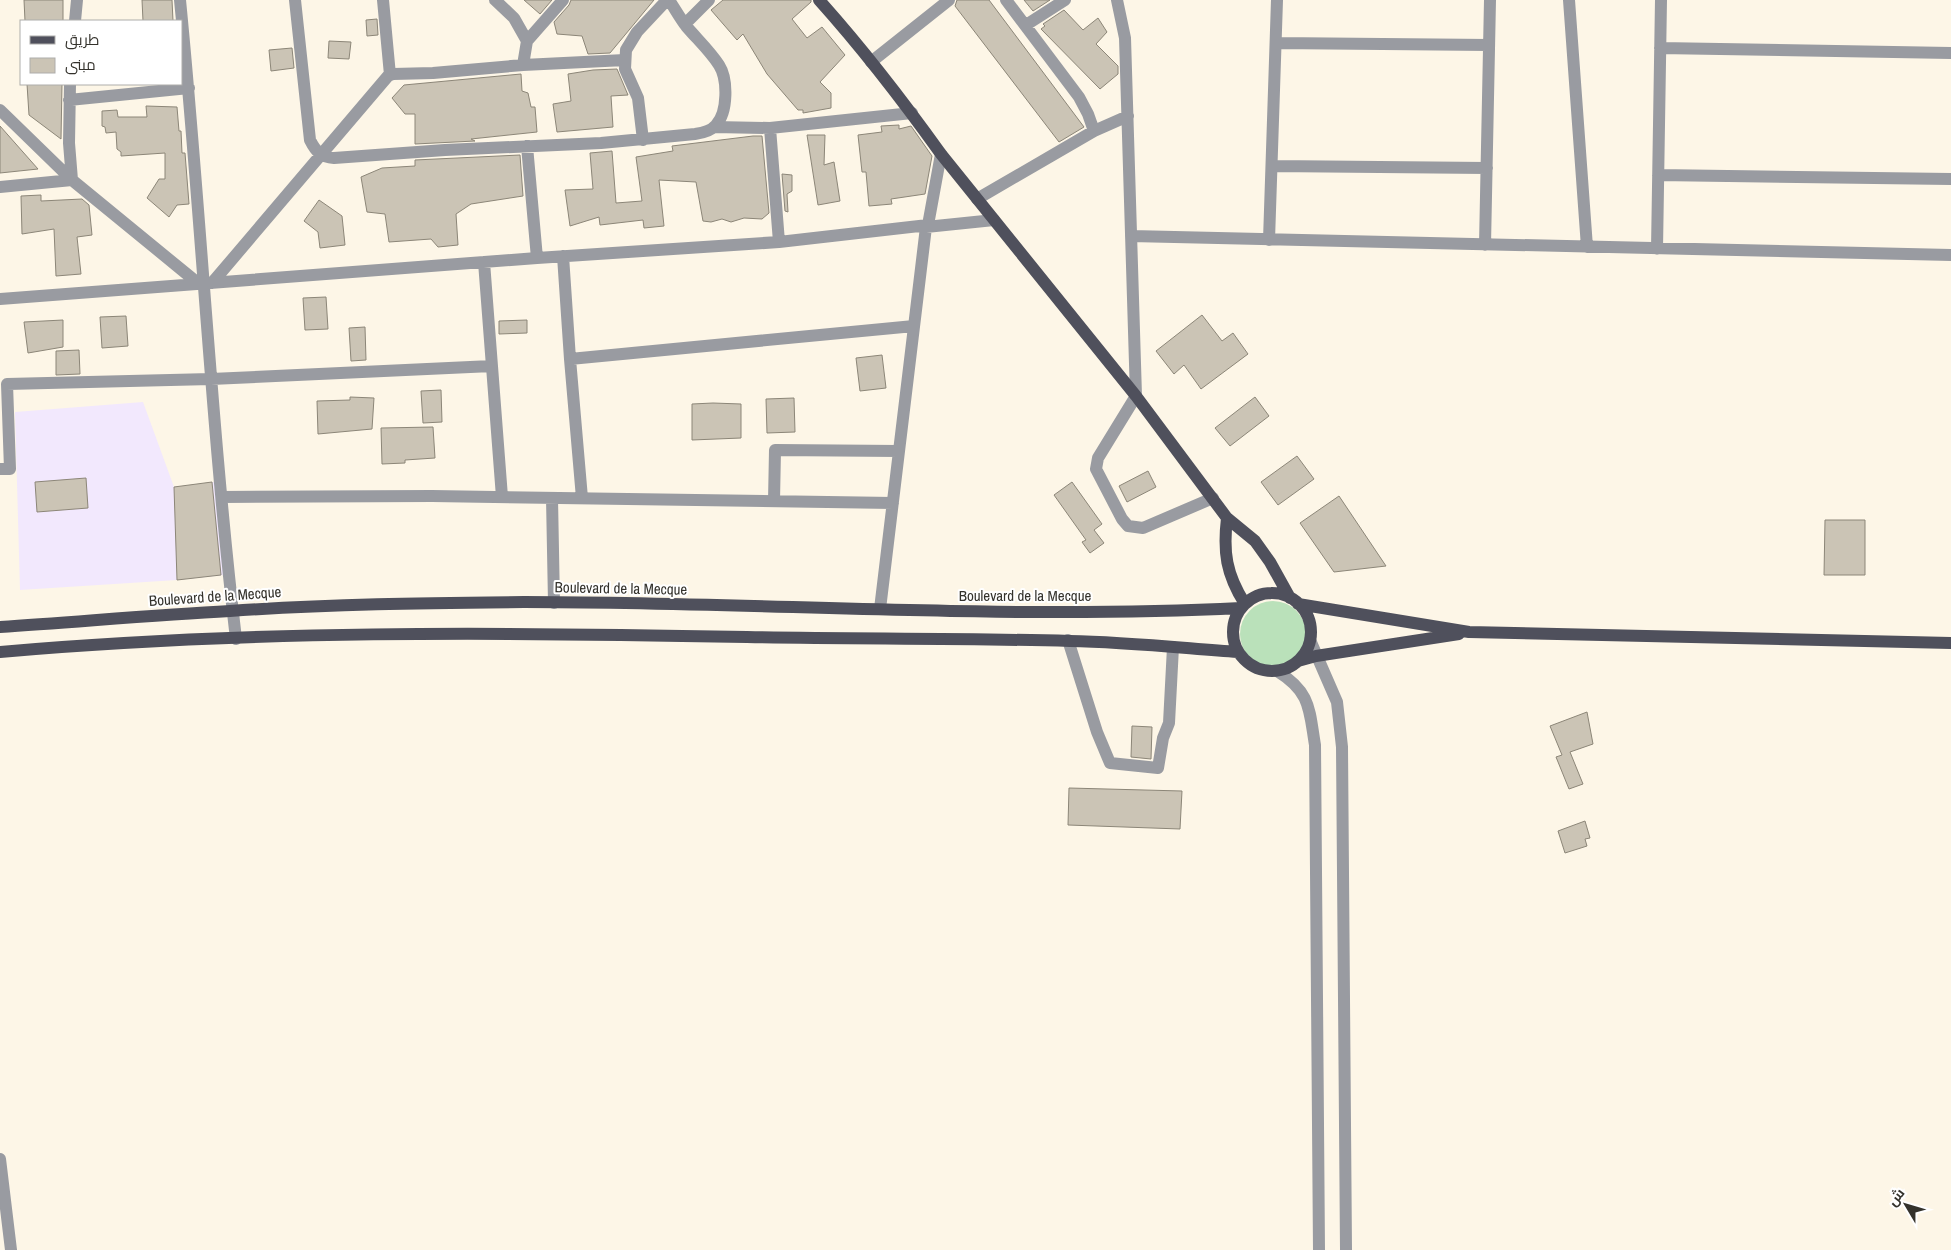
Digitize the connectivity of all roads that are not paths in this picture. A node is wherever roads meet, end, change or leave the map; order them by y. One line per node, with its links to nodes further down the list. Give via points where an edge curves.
1 (77, 0): 18 (street)
2 (180, 0): 31 (street)
3 (295, 0): 41 (street, via 307,126 310,140)
4 (383, 0): 29 (street)
5 (495, 0): 21 (street, via 514,18)
6 (563, 0): 21 (street)
7 (668, 0): 19 (street); 26 (street, via 629,43)
8 (709, 0): 19 (street)
9 (819, 0): 27 (main road)
10 (949, 0): 27 (street)
11 (1006, 0): 20 (street)
12 (1065, 0): 20 (street)
13 (1116, 0): 35 (street, via 1125,38)
14 (1277, 0): 22 (street)
15 (1490, 0): 23 (street)
16 (1569, 0): 56 (street)
17 (1661, 0): 24 (street)
18 (75, 20)
19 (685, 24): 36 (street, via 720,66 724,79 726,98)
20 (1026, 25): 38 (street, via 1079,97)
21 (527, 41): 28 (street)
22 (1276, 43): 23 (street); 43 (street)
23 (1489, 46): 44 (street)
24 (1660, 48): 25 (street); 45 (street)
25 (1951, 53)
26 (625, 60): 28 (street); 39 (street, via 625,69 638,98)
27 (871, 62): 34 (main road)
28 (523, 65): 29 (street)
29 (390, 75): 41 (street)
30 (70, 85): 32 (street)
31 (189, 88): 32 (street); 62 (street)
32 (69, 100): 47 (street)
33 (0, 110): 47 (street)
34 (912, 113): 37 (street); 42 (main road)
35 (1128, 116): 38 (street); 52 (street)
36 (714, 127): 37 (street); 39 (street, via 695,134)
37 (770, 128): 54 (street)
38 (1094, 131): 49 (street)
39 (643, 140): 40 (street)
40 (527, 146): 41 (street, via 347,158); 60 (street)
41 (320, 154): 62 (street)
42 (941, 154): 49 (main road); 51 (street)
43 (1272, 166): 44 (street); 53 (street)
44 (1487, 168): 55 (street)
45 (1658, 175): 46 (street); 57 (street)
46 (1951, 179)
47 (72, 180): 48 (street); 62 (street)
48 (0, 187)
49 (977, 199): 50 (main road)
50 (994, 220): 51 (street); 68 (main road)
51 (927, 226): 54 (street); 64 (street)
52 (1131, 236): 53 (street); 68 (street)
53 (1269, 240): 55 (street)
54 (779, 242): 59 (street)
55 (1485, 245): 56 (street)
56 (1587, 247): 57 (street)
57 (1657, 249): 58 (street)
58 (1951, 255)
59 (563, 256): 60 (street); 65 (street)
60 (537, 258): 61 (street)
61 (484, 262): 62 (street); 66 (street)
62 (205, 284): 63 (street); 67 (street)
63 (0, 299)
64 (914, 326): 65 (street); 69 (street)
65 (570, 359): 74 (street)
66 (492, 366): 67 (street); 72 (street)
67 (211, 380): 70 (street, via 7,384 10,469); 71 (street)
68 (1136, 396): 75 (main road); 75 (street, via 1098,458 1096,469 1122,519 1128,526 1143,528)
69 (899, 451): 76 (street, via 775,450); 77 (street)
70 (0, 469)
71 (222, 497): 72 (street); 83 (street)
72 (502, 497): 73 (street)
73 (552, 498): 74 (street); 80 (street)
74 (582, 498): 76 (street)
75 (1213, 498): 78 (main road)
76 (774, 501): 77 (street)
77 (893, 503): 82 (street)
78 (1227, 518): 79 (main road, via 1255,541); 81 (main road, via 1225,547 1230,576)
79 (1294, 601): 81 (main road, Boulevard de la Mecque, via 1279,594 1267,594 1255,597); 85 (main road, Boulevard de la Mecque); 88 (main road, via 1307,616)
80 (554, 603): 82 (main road, Boulevard de la Mecque); 83 (main road, Boulevard de la Mecque)
81 (1243, 606): 82 (main road, Boulevard de la Mecque, via 1139,612); 92 (main road, via 1233,630)
82 (880, 609)
83 (232, 610): 84 (main road, Boulevard de la Mecque); 86 (street)
84 (0, 627)
85 (1469, 632): 89 (main road); 93 (main road)
86 (236, 639): 87 (main road, via 588,634); 91 (main road)
87 (1068, 640): 90 (main road); 90 (street, via 1097,732 1110,762 1158,768 1169,724)
88 (1310, 640): 93 (street); 94 (main road)
89 (1951, 643)
90 (1173, 647): 92 (main road)
91 (0, 652)
92 (1238, 652): 95 (main road, via 1255,668)
93 (1316, 656): 94 (main road); 99 (street, via 1337,702 1342,747)
94 (1298, 661): 95 (main road)
95 (1277, 671): 98 (street, via 1303,692 1310,710 1315,745)
96 (0, 1159): 97 (street)
97 (11, 1250)
98 (1319, 1250)
99 (1346, 1250)

